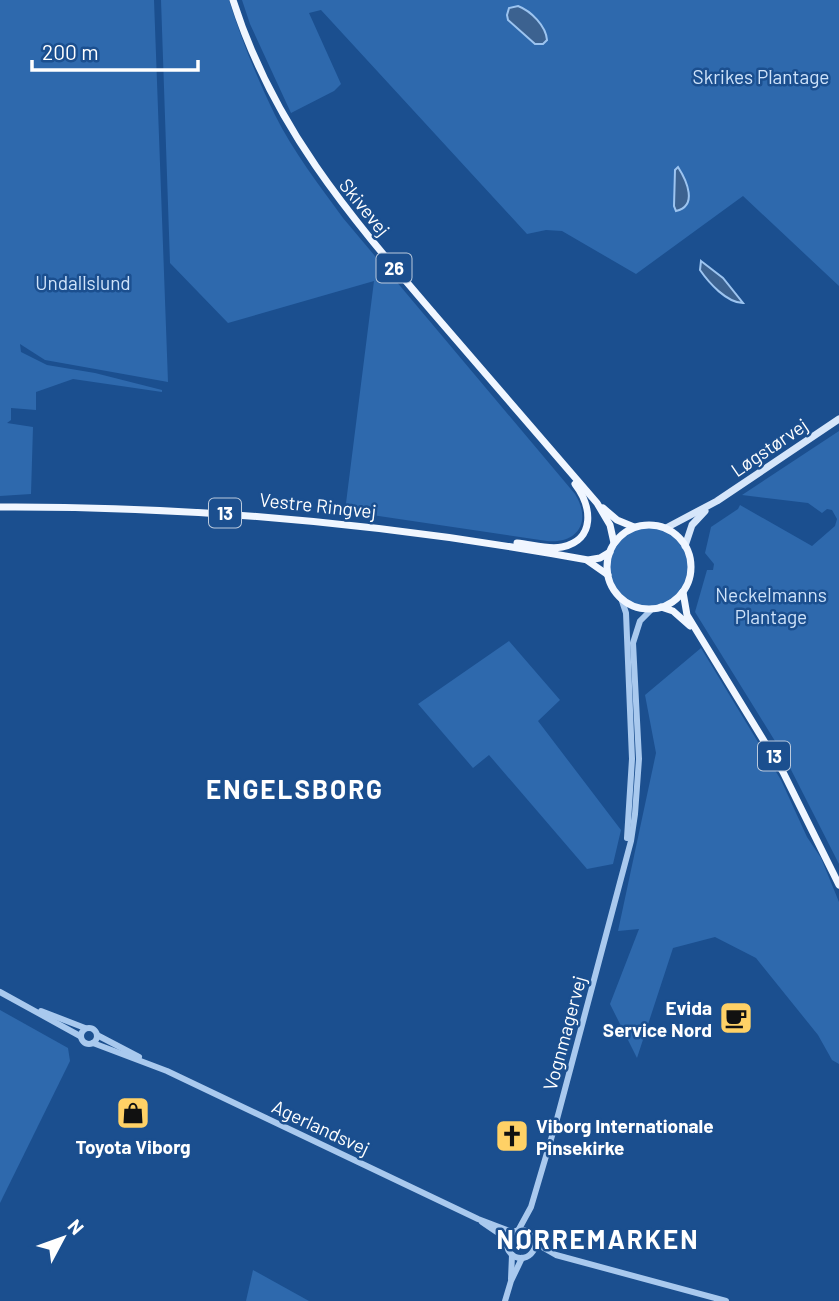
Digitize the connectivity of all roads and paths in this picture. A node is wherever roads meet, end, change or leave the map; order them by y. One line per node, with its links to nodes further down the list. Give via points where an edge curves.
1 (233, 0): 2 (main road, Skivevej / 26, via 256,62 312,164 353,219)
2 (523, 417): 5 (main road, Skivevej / 26); 9 (main road, 26, via 584,498 588,519 583,531 575,541 555,548)
3 (839, 419): 4 (main road, Løgstørvej)
4 (717, 501): 8 (main road, Løgstørvej); 11 (main road, Løgstørvej, via 692,525)
5 (597, 503): 7 (main road, Skivevej / 26, via 617,520); 10 (main road, Skivevej / 26)
6 (0, 507): 9 (main road, Vestre Ringvej / 13, via 89,506 255,515)
7 (635, 527): 8 (main road); 10 (main road)
8 (666, 528): 11 (main road)
9 (450, 536): 13 (main road, Vestre Ringvej / 13)
10 (614, 543): 12 (main road)
11 (685, 546): 15 (main road, 13, via 691,569)
12 (610, 552): 13 (main road, Vestre Ringvej / 13); 14 (main road)
13 (588, 560): 14 (main road, Vestre Ringvej / 13)
14 (608, 575): 16 (main road, 13)
15 (683, 592): 17 (main road); 19 (main road, 13, via 687,615)
16 (621, 598): 18 (main road, via 635,607); 20 (street, Vognmagervej, via 626,613 632,759)
17 (662, 607): 18 (main road); 19 (main road, 13)
18 (652, 609): 20 (street, Vognmagervej, via 640,621 633,643 639,759 635,814)
19 (698, 634): 21 (main road, 13, via 783,772)
20 (624, 867): 29 (street, Vognmagervej)
21 (839, 885)
22 (0, 992): 23 (street)
23 (30, 1007): 24 (street); 26 (street)
24 (85, 1028): 25 (street, via 93,1028); 26 (street)
25 (97, 1035): 27 (street); 28 (street, Agerlandsvej)
26 (80, 1036): 27 (street, via 86,1044)
27 (93, 1043): 28 (street, Agerlandsvej)
28 (150, 1063): 30 (street, Agerlandsvej)
29 (531, 1207): 31 (street, Vognmagervej); 32 (street, Vognmagervej)
30 (478, 1219): 31 (street, Agerlandsvej); 33 (street, Agerlandsvej)
31 (516, 1230): 32 (street); 33 (street)
32 (530, 1233): 34 (street)
33 (507, 1239): 36 (street)
34 (535, 1243): 35 (street); 37 (street)
35 (532, 1252): 37 (street); 38 (street)
36 (512, 1255): 38 (street); 39 (street)
37 (556, 1255): 41 (street)
38 (522, 1258): 39 (street)
39 (511, 1281): 40 (street)
40 (505, 1301)
41 (726, 1301)

